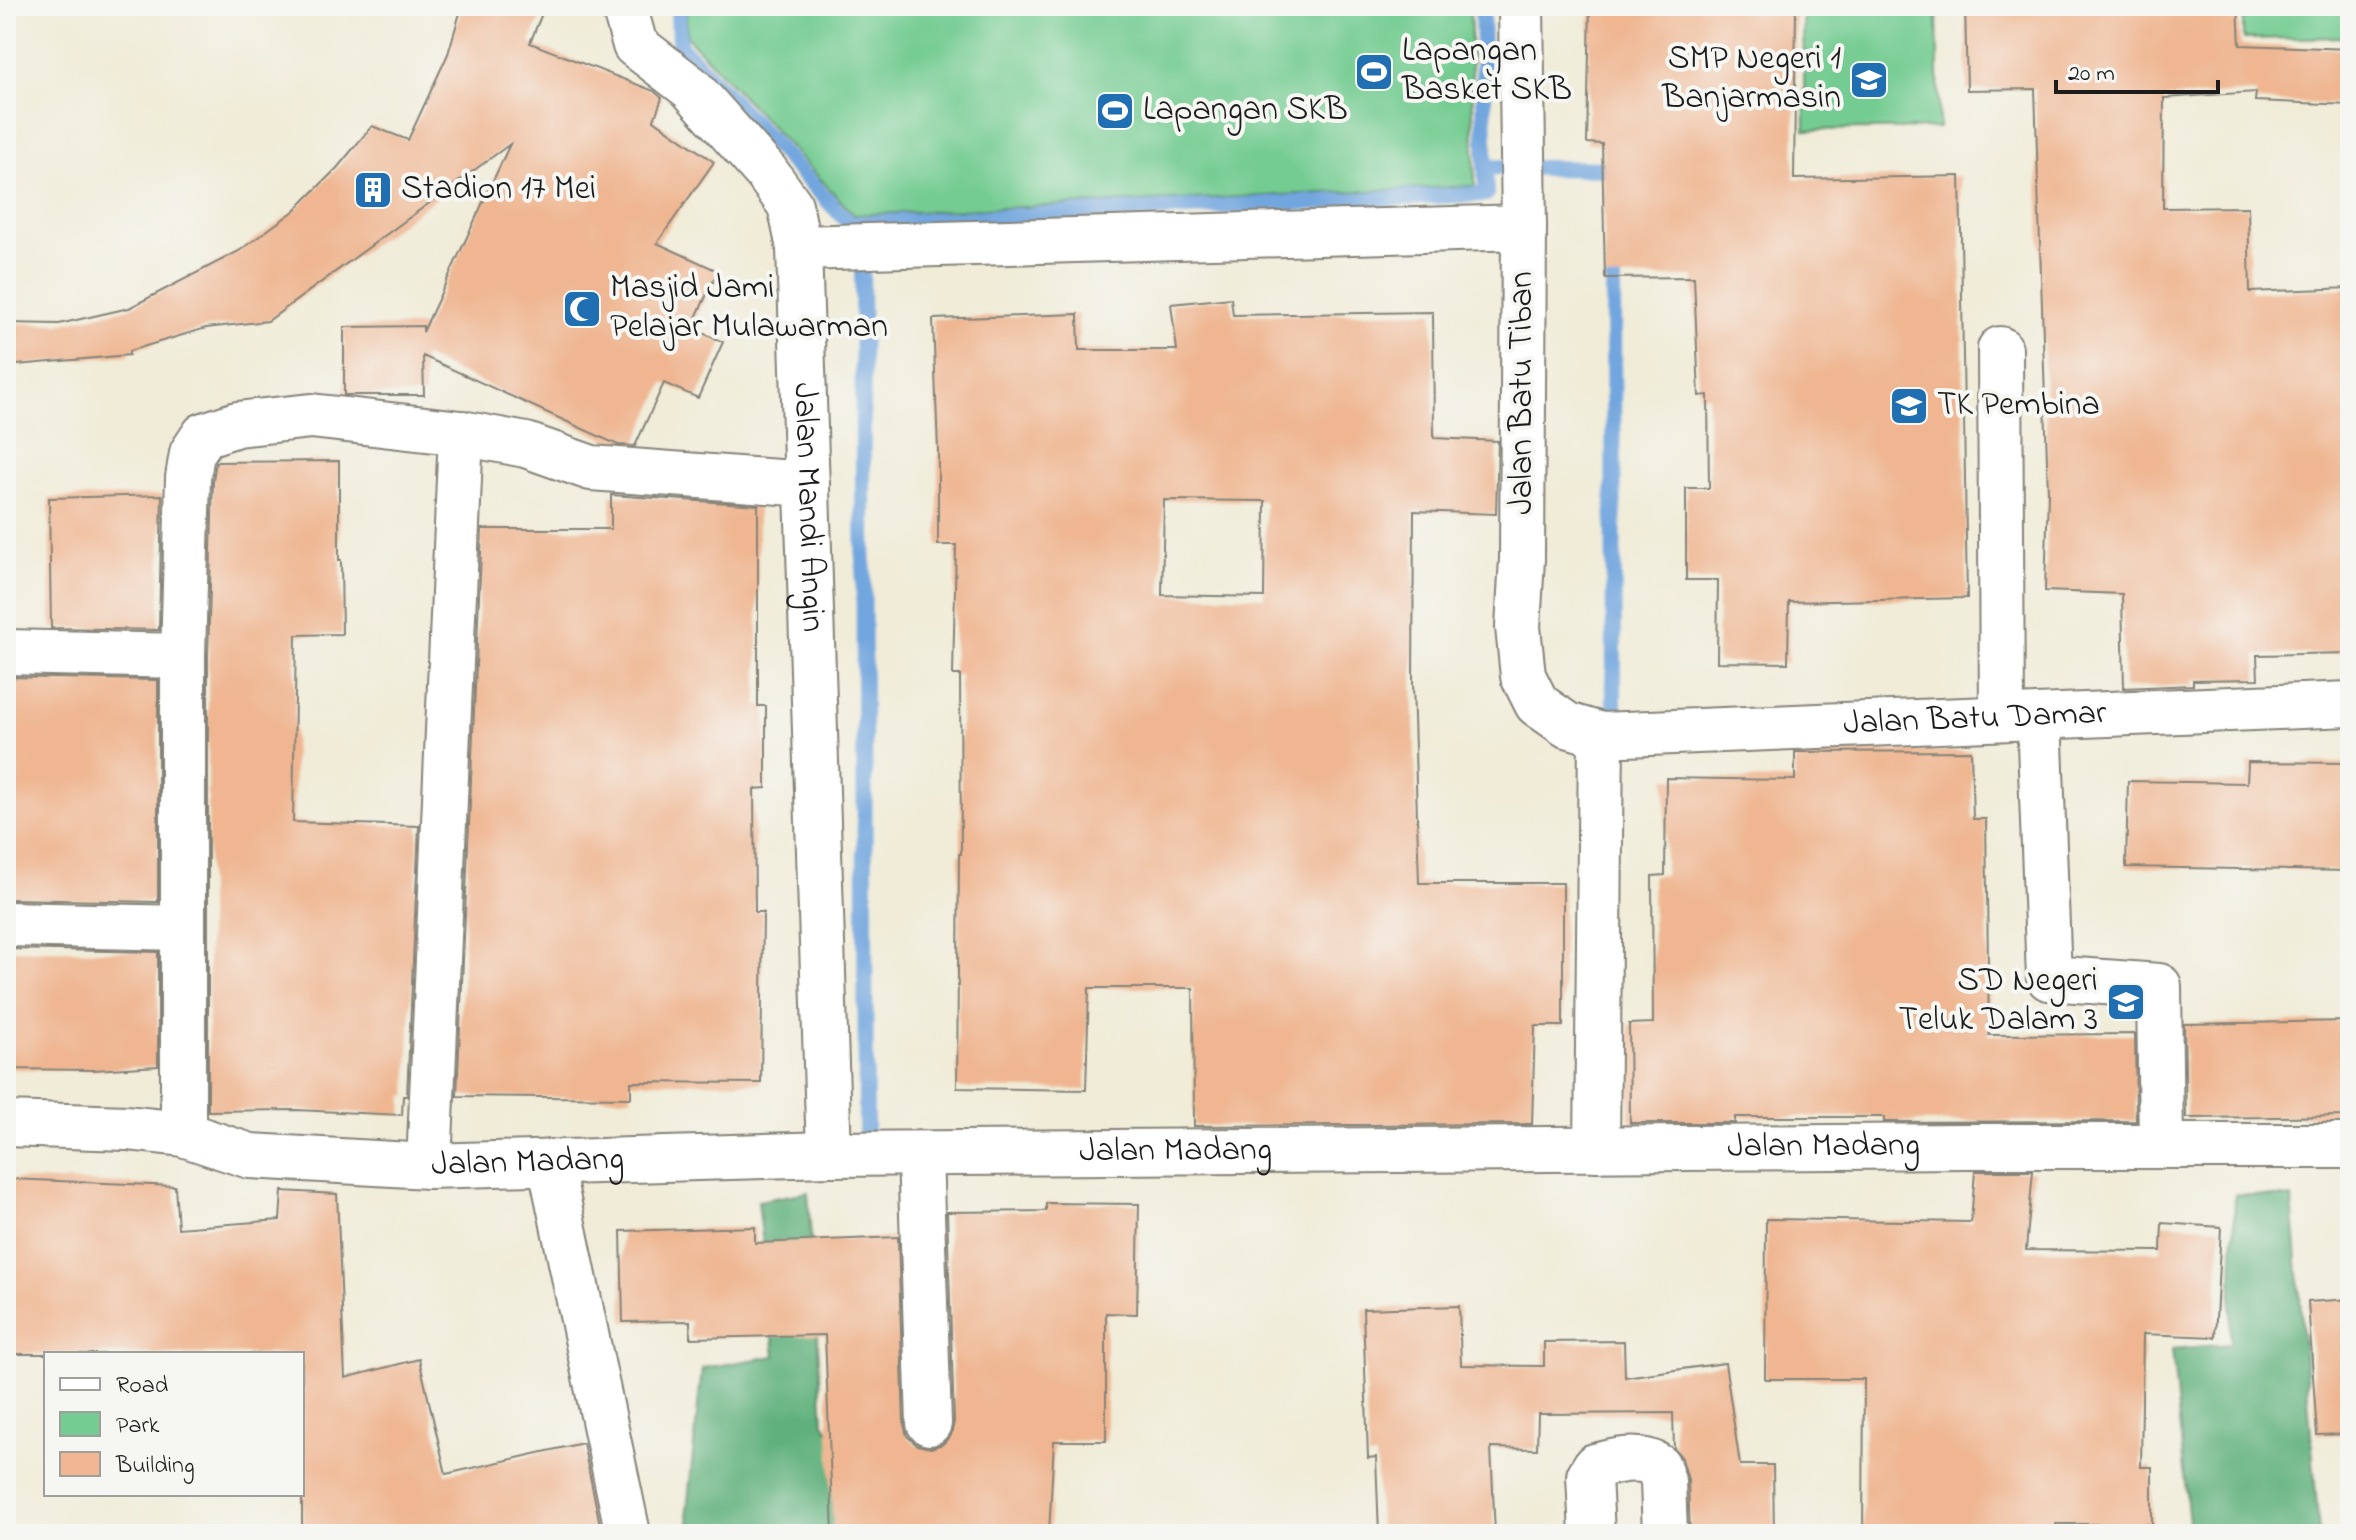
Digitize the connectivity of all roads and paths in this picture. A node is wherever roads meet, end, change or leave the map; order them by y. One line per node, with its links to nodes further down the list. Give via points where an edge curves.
1 (624, 6): 4 (street, Jalan Mandi Angin, via 635,45 691,88 790,205)
2 (1521, 6): 3 (street, Jalan Batu Tiban)
3 (1524, 227): 4 (street); 12 (street, Jalan Batu Tiban, via 1518,627 1523,676 1537,704 1567,725)
4 (799, 248): 7 (street, Jalan Mandi Angin)
5 (2000, 349): 11 (street)
6 (461, 433): 7 (street, via 526,445 591,468); 9 (street, via 311,416 237,424 204,435 192,453 188,478); 23 (street)
7 (807, 484): 20 (street, Jalan Mandi Angin)
8 (6, 652): 9 (street)
9 (183, 656): 14 (street)
10 (2350, 704): 11 (street, Jalan Batu Damar)
11 (2021, 718): 12 (street, Jalan Batu Damar); 17 (street, via 2049,978 2159,986)
12 (1601, 735): 19 (street)
13 (6, 924): 14 (street)
14 (183, 928): 16 (street)
15 (6, 1124): 16 (street, Jalan Madang)
16 (183, 1134): 23 (street, Jalan Madang, via 250,1156)
17 (2161, 1146): 18 (street, Jalan Madang); 19 (street, Jalan Madang)
18 (2350, 1146)
19 (1597, 1149): 21 (street, Jalan Madang)
20 (829, 1154): 21 (street, Jalan Madang); 22 (street, Jalan Madang)
21 (920, 1154): 24 (street)
22 (550, 1162): 23 (street, Jalan Madang); 25 (street)
23 (429, 1166)
24 (929, 1423)
25 (628, 1534)
26 (1592, 1534): 27 (street, via 1589,1476 1595,1466 1644,1459 1658,1466 1663,1481)
27 (1665, 1534)

